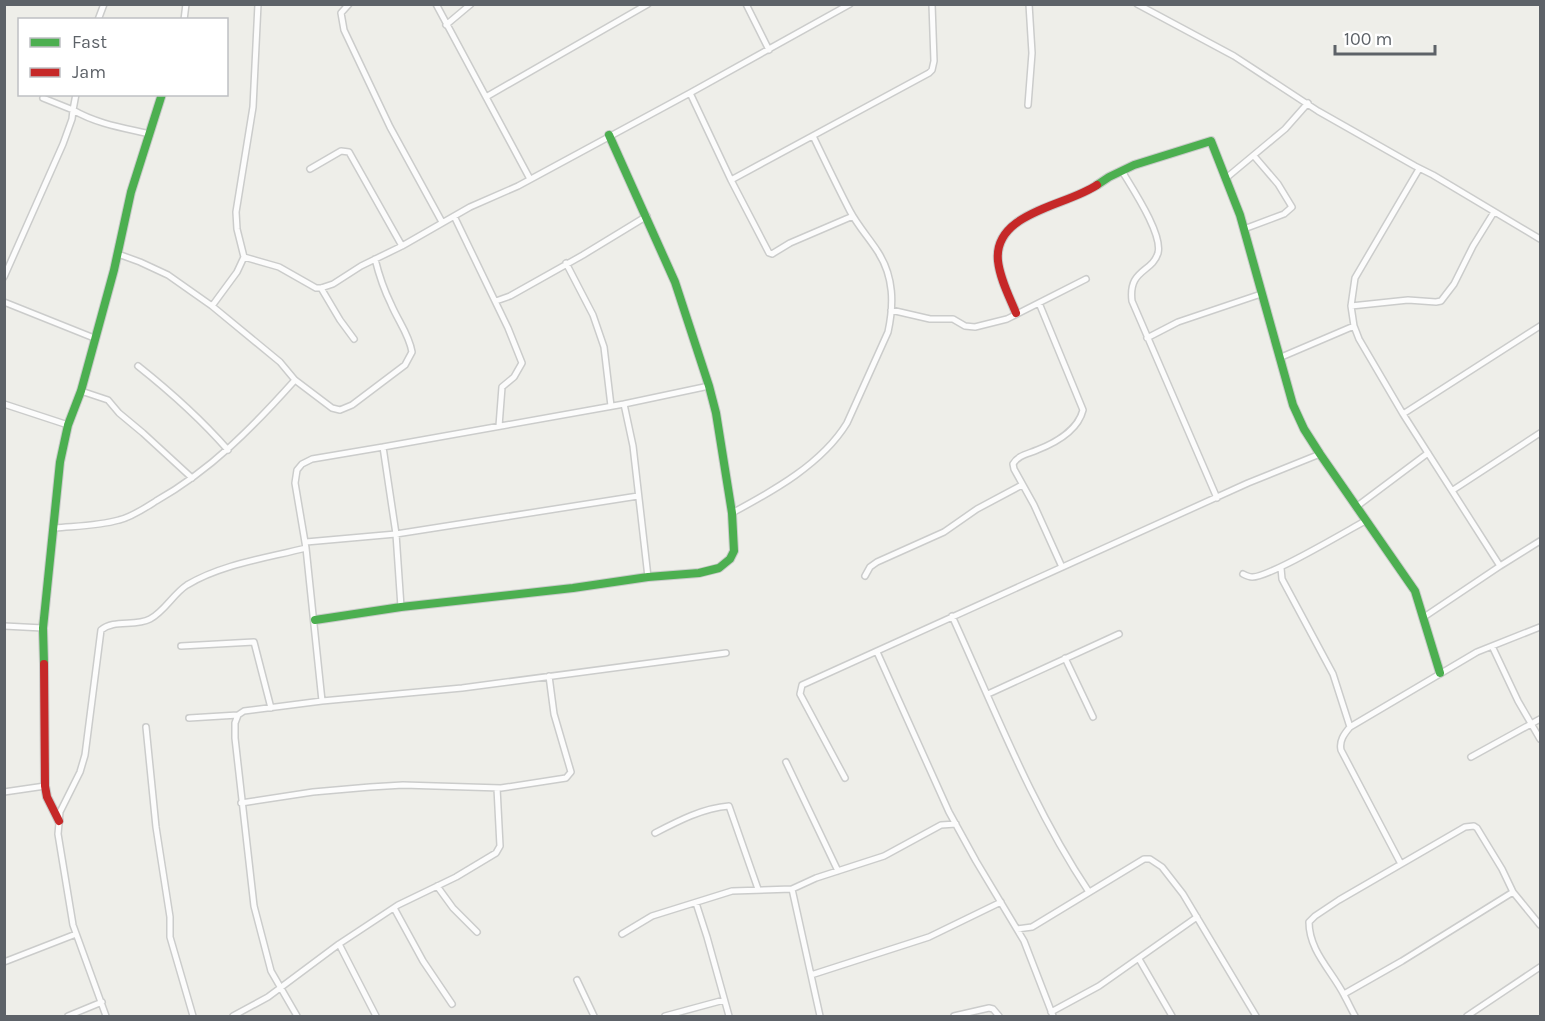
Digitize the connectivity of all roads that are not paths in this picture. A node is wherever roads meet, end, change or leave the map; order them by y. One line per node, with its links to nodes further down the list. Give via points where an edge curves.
1 (258, 4): 41 (street, via 253,107 236,212)
2 (349, 4): 36 (street, via 341,13 344,30 390,127)
3 (436, 4): 12 (street)
4 (471, 4): 12 (street)
5 (648, 4): 11 (street)
6 (746, 4): 13 (street)
7 (932, 4): 24 (street, via 932,70)
8 (1029, 4): 20 (street, via 1032,53)
9 (1137, 4): 19 (street, via 1234,56)
10 (848, 5): 13 (street)
11 (638, 6): 17 (street)
12 (446, 25): 17 (street)
13 (769, 50): 14 (street)
14 (690, 93): 23 (street); 31 (street)
15 (76, 96): 21 (street)
16 (161, 96): 22 (street)
17 (486, 97): 30 (street)
18 (43, 98): 21 (street)
19 (1308, 104): 25 (street); 27 (street)
20 (1028, 105)
21 (73, 110): 22 (street, via 94,120); 44 (street, via 63,144)
22 (150, 134): 40 (street, via 131,192)
23 (609, 135): 30 (street); 34 (street)
24 (813, 136): 31 (street); 35 (street)
25 (1254, 156): 29 (street); 37 (street, via 1292,207 1284,214)
26 (310, 169): 39 (street, via 341,151 349,152)
27 (1419, 169): 32 (street); 52 (street, via 1355,278)
28 (1122, 171): 29 (street, via 1209,141); 54 (street, via 1004,232 997,253 999,268); 58 (street, via 1158,244 1157,255 1136,278 1131,293)
29 (1225, 178): 37 (street)
30 (530, 179): 33 (street)
31 (731, 180): 35 (street, via 769,254)
32 (1494, 212): 38 (street); 52 (street, via 1441,301 1383,301)
33 (454, 216): 36 (street); 48 (street)
34 (647, 216): 43 (street); 63 (street, via 675,282)
35 (853, 216): 53 (street, via 886,268 892,287)
36 (442, 222): 39 (street)
37 (1244, 229): 47 (street)
38 (1540, 239)
39 (402, 246): 42 (street)
40 (118, 254): 51 (street, via 168,275); 57 (street)
41 (244, 257): 46 (street, via 279,267); 51 (street)
42 (375, 259): 46 (street); 62 (street, via 391,306 407,334 410,359 352,405 340,410)
43 (566, 263): 48 (street); 67 (street, via 593,315 604,347)
44 (4, 277)
45 (1086, 279): 50 (street)
46 (321, 288): 59 (street)
47 (1261, 294): 58 (street, via 1178,322); 60 (street)
48 (496, 301): 70 (street, via 522,363 502,387)
49 (4, 302): 57 (street)
50 (1039, 303): 54 (street); 77 (street, via 1083,410 1054,443 1016,460 1014,469)
51 (212, 306): 62 (street, via 280,362)
52 (1352, 306): 55 (street)
53 (891, 310): 54 (street, via 930,319 952,319 970,327); 82 (street, via 888,332 840,435 772,491)
54 (1016, 313)
55 (1354, 326): 60 (street); 68 (street)
56 (1540, 326): 68 (street)
57 (94, 338): 64 (street)
58 (1147, 338): 80 (street)
59 (354, 339)
60 (1279, 358): 75 (street, via 1293,405)
61 (138, 366): 73 (street, via 199,418)
62 (295, 380): 73 (street)
63 (709, 386): 66 (street); 82 (street)
64 (81, 391): 69 (street); 76 (street, via 108,400)
65 (4, 404): 69 (street)
66 (624, 404): 67 (street); 79 (street)
67 (611, 406): 70 (street)
68 (1403, 414): 74 (street)
69 (69, 425): 84 (street, via 60,462)
70 (499, 426): 72 (street)
71 (1540, 433): 78 (street)
72 (383, 447): 85 (street); 87 (street, via 325,456 302,464 297,470 295,483)
73 (228, 450): 76 (street)
74 (1428, 453): 78 (street); 81 (street)
75 (1320, 454): 80 (street); 81 (street)
76 (192, 478): 84 (street, via 121,520)
77 (1022, 485): 89 (street); 92 (street, via 976,509 944,532 877,562)
78 (1453, 490): 88 (street)
79 (639, 496): 85 (street); 93 (street)
80 (1217, 498): 89 (street)
81 (1356, 507): 83 (street)
82 (732, 513): 93 (street, via 734,552 726,565 699,573)
83 (1365, 521): 90 (street); 96 (street, via 1415,591)
84 (55, 528): 100 (street)
85 (396, 534): 87 (street); 94 (street)
86 (1540, 541): 88 (street)
87 (306, 545): 97 (street); 128 (street, via 216,572 186,586 149,620 106,625 101,630 85,755)
88 (1500, 566): 96 (street)
89 (1062, 567): 95 (street)
90 (1281, 568): 91 (street, via 1252,577); 117 (street, via 1282,579 1333,674)
91 (1243, 573)
92 (865, 576)
93 (648, 577): 94 (street)
94 (400, 607): 97 (street)
95 (952, 616): 104 (street); 109 (street)
96 (1424, 617): 107 (street)
97 (315, 620): 110 (street)
98 (4, 626): 100 (street)
99 (1540, 627): 103 (street)
100 (44, 628): 123 (street)
101 (1119, 634): 106 (street)
102 (181, 646): 111 (street, via 254,642)
103 (1492, 646): 107 (street); 116 (street)
104 (878, 652): 122 (street, via 800,688); 127 (street)
105 (726, 653): 108 (street)
106 (1065, 658): 109 (street); 113 (street)
107 (1440, 674): 117 (street)
108 (549, 676): 110 (street); 124 (street, via 570,776)
109 (988, 694): 137 (street, via 1050,829)
110 (322, 701): 111 (street)
111 (272, 708): 112 (street)
112 (238, 715): 114 (street); 126 (street, via 234,723)
113 (1093, 717)
114 (189, 718)
115 (1540, 719): 116 (street)
116 (1531, 723): 119 (street); 120 (street)
117 (1350, 727): 132 (street, via 1341,740 1341,750)
118 (146, 728): 164 (street, via 170,937)
119 (1540, 739)
120 (1471, 757)
121 (786, 762): 133 (street)
122 (845, 778)
123 (45, 786): 125 (street); 128 (street)
124 (497, 788): 126 (street, via 403,785); 134 (street, via 499,850)
125 (4, 792)
126 (241, 803): 156 (street, via 254,906 271,971)
127 (949, 812): 129 (street); 130 (street)
128 (59, 821): 147 (street, via 60,857)
129 (956, 824): 130 (street); 139 (street)
130 (941, 825): 133 (street, via 885,856)
131 (656, 833): 136 (street, via 680,820 729,806)
132 (1401, 864): 138 (street, via 1457,831 1474,826); 157 (street, via 1309,922 1309,935)
133 (838, 871): 135 (street)
134 (437, 886): 141 (street); 146 (street)
135 (792, 889): 136 (street); 154 (street)
136 (758, 890): 140 (street, via 732,891)
137 (1089, 892): 142 (street, via 1150,859 1162,867); 144 (street)
138 (1513, 892): 143 (street); 157 (street)
139 (1001, 902): 145 (street); 154 (street, via 929,937)
140 (696, 903): 148 (street, via 652,916); 158 (street)
141 (394, 908): 150 (street); 160 (street)
142 (1197, 917): 151 (street); 175 (street)
143 (1540, 925)
144 (1032, 927): 145 (street); 149 (street)
145 (1017, 929): 149 (street)
146 (477, 932)
147 (76, 933): 152 (street); 159 (street)
148 (622, 934)
149 (1024, 941): 161 (street)
150 (339, 944): 156 (street); 167 (street)
151 (1139, 959): 161 (street); 174 (street)
152 (4, 962)
153 (1540, 967): 177 (street)
154 (811, 975): 171 (street)
155 (578, 980): 168 (street)
156 (280, 987): 165 (street); 166 (street)
157 (1344, 994): 176 (street)
158 (724, 1000): 169 (street); 170 (street)
159 (102, 1002): 162 (street); 163 (street)
160 (452, 1004)
161 (1052, 1014)
162 (68, 1017)
163 (106, 1017)
164 (193, 1017)
165 (233, 1017)
166 (297, 1017)
167 (376, 1017)
168 (594, 1017)
169 (664, 1017)
170 (729, 1017)
171 (820, 1017)
172 (954, 1017): 173 (street, via 990,1008)
173 (999, 1017)
174 (1172, 1017)
175 (1257, 1017)
176 (1355, 1017)
177 (1467, 1017)

